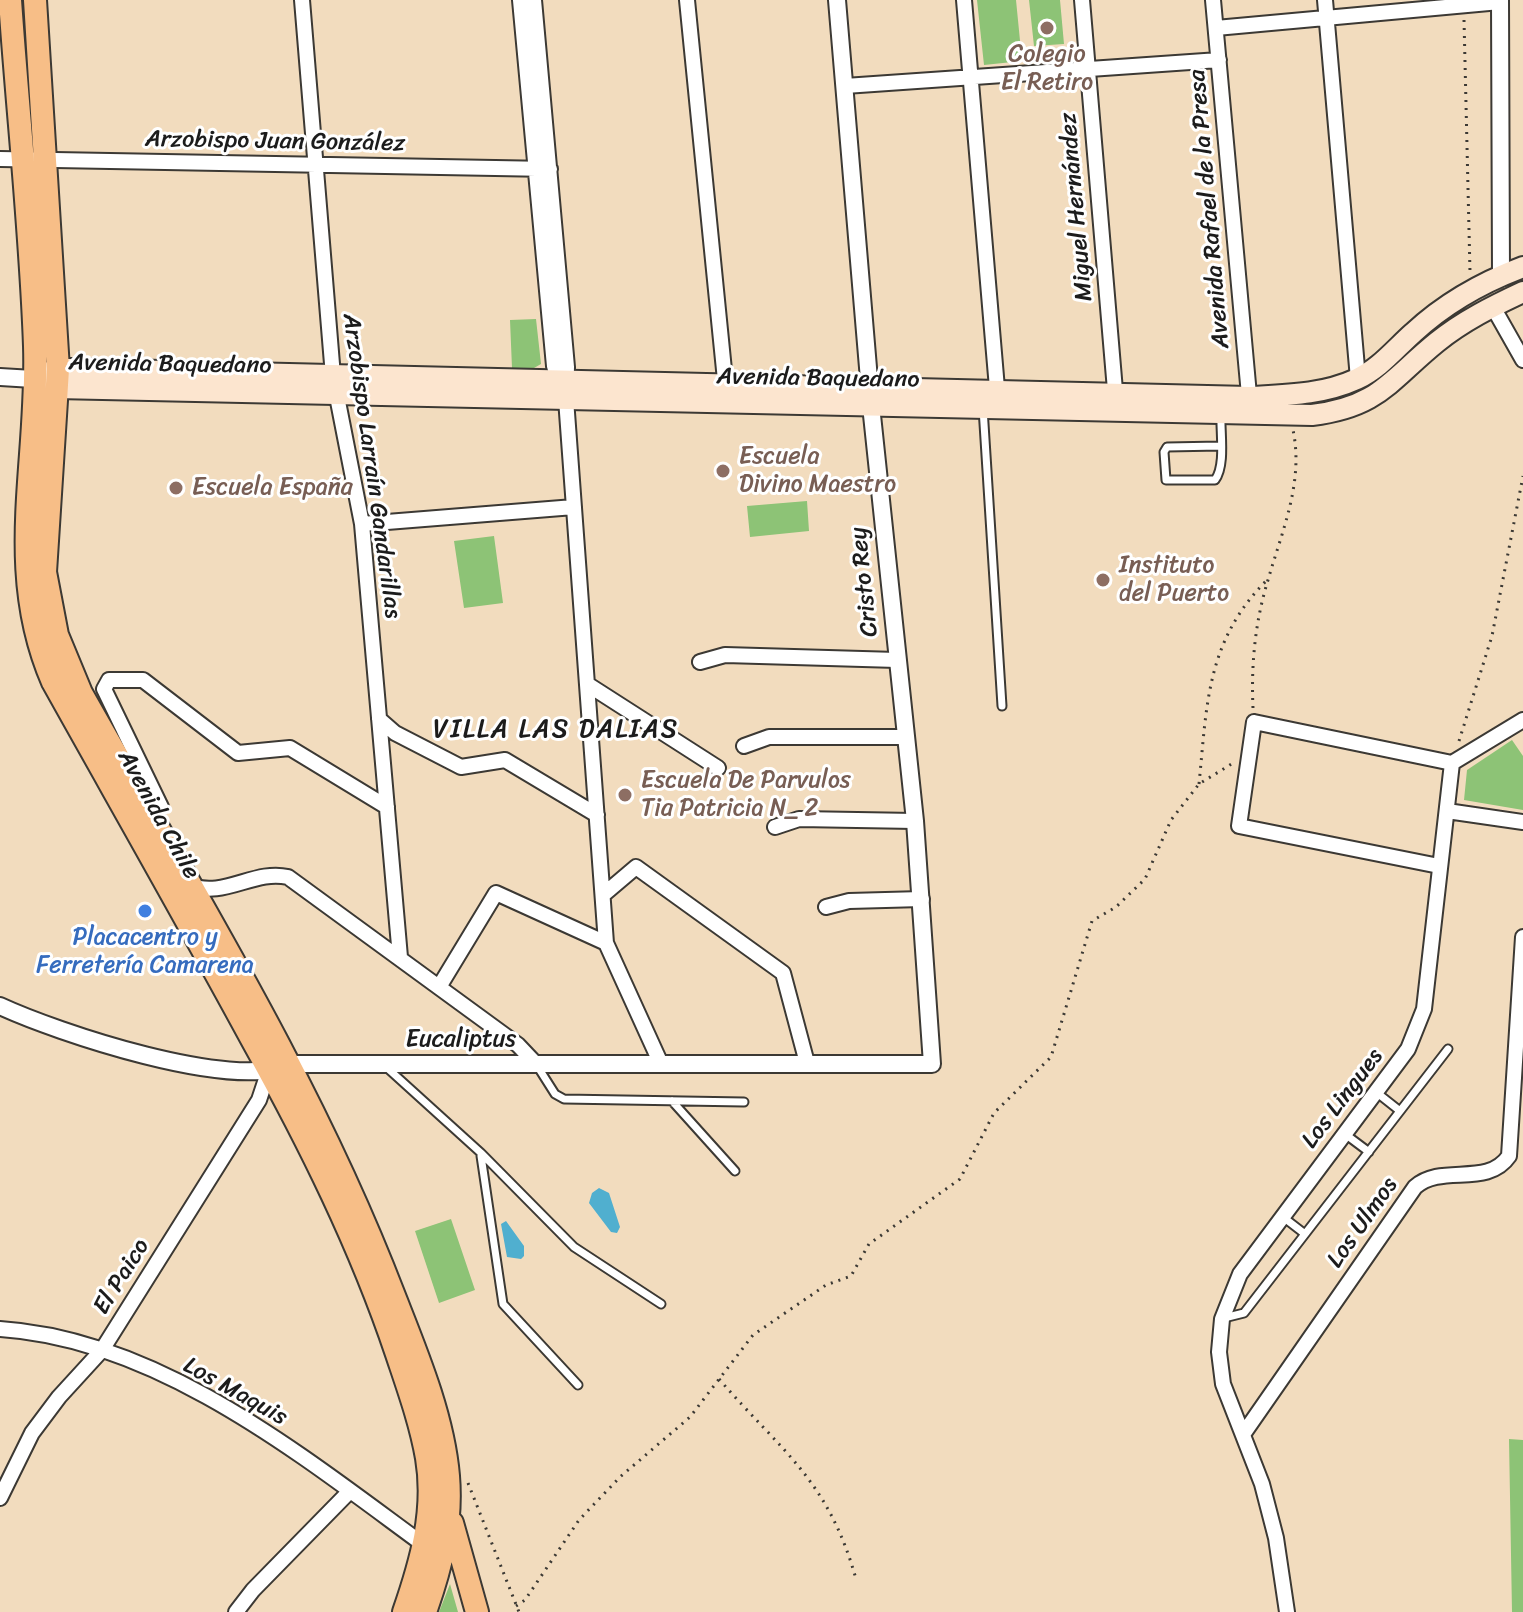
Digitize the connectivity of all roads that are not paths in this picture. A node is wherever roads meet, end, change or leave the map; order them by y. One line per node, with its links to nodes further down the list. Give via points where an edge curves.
1 (10, 0): 19 (highway, Avenida Chile)
2 (35, 0): 20 (highway, Avenida Chile)
3 (302, 0): 21 (street, Arzobispo Larraín Gandarillas)
4 (520, 0): 22 (street)
5 (534, 0): 22 (street)
6 (687, 0): 34 (street)
7 (837, 0): 18 (street, Cristo Rey)
8 (964, 0): 17 (street)
9 (1082, 0): 16 (street, Miguel Hernández)
10 (1213, 0): 14 (street, Avenida Rafael de la Presa)
11 (1325, 0): 13 (street)
12 (1500, 1): 13 (street); 24 (street)
13 (1326, 18): 14 (street); 31 (street)
14 (1216, 28): 15 (street, Avenida Rafael de la Presa)
15 (1219, 60): 16 (street); 38 (street, Avenida Rafael de la Presa)
16 (1088, 69): 17 (street); 36 (street, Miguel Hernández)
17 (970, 77): 18 (street); 37 (street)
18 (845, 86): 35 (street, Cristo Rey)
19 (11, 160): 20 (street, Arzobispo Juan González); 30 (highway, Avenida Chile, via 35,348)
20 (48, 160): 21 (street, Arzobispo Juan González); 29 (highway, Avenida Chile)
21 (317, 165): 22 (street, Arzobispo Juan González); 32 (street, Arzobispo Larraín Gandarillas)
22 (543, 168): 33 (street)
23 (1523, 267): 24 (main road, Avenida Baquedano)
24 (1501, 275): 31 (main road, Avenida Baquedano, via 1433,317)
25 (1523, 292): 26 (main road, Avenida Baquedano)
26 (1493, 307): 27 (street); 38 (main road, Avenida Baquedano, via 1451,332 1363,403 1329,413 1288,415)
27 (1523, 360)
28 (0, 377): 30 (street)
29 (57, 378): 30 (main road, Avenida Baquedano); 32 (main road, Avenida Baquedano); 55 (highway, Avenida Chile, via 44,551 51,614 71,675)
30 (33, 379): 76 (highway, Avenida Chile, via 25,571 29,611 43,659)
31 (1358, 379): 38 (main road, Avenida Baquedano)
32 (334, 385): 33 (main road, Avenida Baquedano); 42 (street, Arzobispo Larraín Gandarillas)
33 (563, 387): 34 (main road, Avenida Baquedano); 41 (street)
34 (726, 394): 35 (main road, Avenida Baquedano)
35 (871, 397): 37 (main road, Avenida Baquedano); 43 (street, Cristo Rey)
36 (1116, 402): 37 (main road, Avenida Baquedano); 38 (main road, Avenida Baquedano); 39 (main road, Avenida Baquedano)
37 (993, 403): 46 (lane)
38 (1250, 406): 39 (main road, Avenida Baquedano)
39 (1221, 414): 40 (lane)
40 (1220, 446): 40 (lane, via 1167,447 1166,480 1215,480)
41 (574, 507): 42 (street); 45 (street)
42 (362, 524): 47 (street, Arzobispo Larraín Gandarillas)
43 (897, 660): 44 (street, via 725,655); 49 (street, Cristo Rey)
44 (700, 662)
45 (587, 684): 52 (street); 56 (street)
46 (1002, 706)
47 (379, 719): 53 (street, Arzobispo Larraín Gandarillas); 56 (street, via 461,767 505,760)
48 (1523, 720): 51 (street)
49 (906, 737): 50 (street, via 769,737); 57 (street, Cristo Rey)
50 (744, 746)
51 (1452, 763): 54 (street, Los Lingues); 60 (street, via 1254,722 1239,826)
52 (718, 768)
53 (387, 807): 55 (street, via 290,748 238,753 143,680 109,680 104,689 161,807); 67 (street, Arzobispo Larraín Gandarillas)
54 (1447, 811): 58 (street); 60 (street, Los Lingues)
55 (149, 813): 61 (highway, Avenida Chile)
56 (597, 815): 62 (street)
57 (915, 821): 59 (street, via 799,819); 63 (street, Cristo Rey)
58 (1523, 822)
59 (775, 827)
60 (1439, 866): 77 (street, Los Lingues, via 1422,1020)
61 (188, 884): 67 (street, via 210,890 274,874 288,877); 76 (highway, Avenida Chile)
62 (603, 895): 66 (street); 71 (street, via 636,867 783,973)
63 (922, 899): 64 (street, via 849,901); 75 (street, Cristo Rey)
64 (826, 907)
65 (1523, 937): 92 (street, Los Ulmos, via 1509,1156 1491,1171 1434,1176 1415,1187)
66 (606, 943): 68 (street, via 496,893); 74 (street)
67 (400, 957): 68 (street)
68 (439, 987): 73 (street)
69 (0, 1006): 76 (street, Eucaliptus, via 115,1049 191,1064)
70 (1448, 1049): 80 (lane)
71 (807, 1063): 74 (street, Eucaliptus); 75 (street, Eucaliptus)
72 (383, 1064): 73 (street, Eucaliptus); 76 (street, Eucaliptus); 83 (lane)
73 (536, 1064): 74 (street, Eucaliptus); 78 (lane, via 564,1099)
74 (661, 1064)
75 (932, 1064)
76 (280, 1067): 90 (street, El Paico); 95 (highway, Avenida Chile, via 378,1253 445,1456); 96 (highway, Avenida Chile, via 406,1382 427,1458)
77 (1376, 1092): 80 (lane); 81 (street, Los Lingues)
78 (671, 1101): 79 (lane); 84 (lane)
79 (744, 1102)
80 (1400, 1111): 82 (lane)
81 (1345, 1134): 82 (lane); 85 (street, Los Lingues)
82 (1369, 1152): 86 (lane)
83 (481, 1153): 87 (lane, via 574,1247); 91 (lane, via 503,1304)
84 (735, 1171)
85 (1283, 1217): 86 (lane); 88 (street, Los Lingues, via 1240,1274)
86 (1305, 1234): 88 (lane, via 1244,1313)
87 (661, 1304)
88 (1222, 1319): 92 (street, Los Lingues, via 1221,1376)
89 (0, 1329): 90 (street, Los Maquis)
90 (102, 1350): 93 (street, Los Maquis, via 232,1412); 94 (street, El Paico, via 45,1415)
91 (578, 1385)
92 (1244, 1433): 101 (street, Los Lingues, via 1270,1511)
93 (350, 1491): 96 (street, Los Maquis); 97 (street)
94 (0, 1498)
95 (449, 1510): 99 (highway, Avenida Chile, via 442,1560); 100 (highway)
96 (424, 1545): 98 (highway, Avenida Chile)
97 (236, 1612)
98 (404, 1612)
99 (425, 1612)
100 (477, 1612)
101 (1287, 1612)

